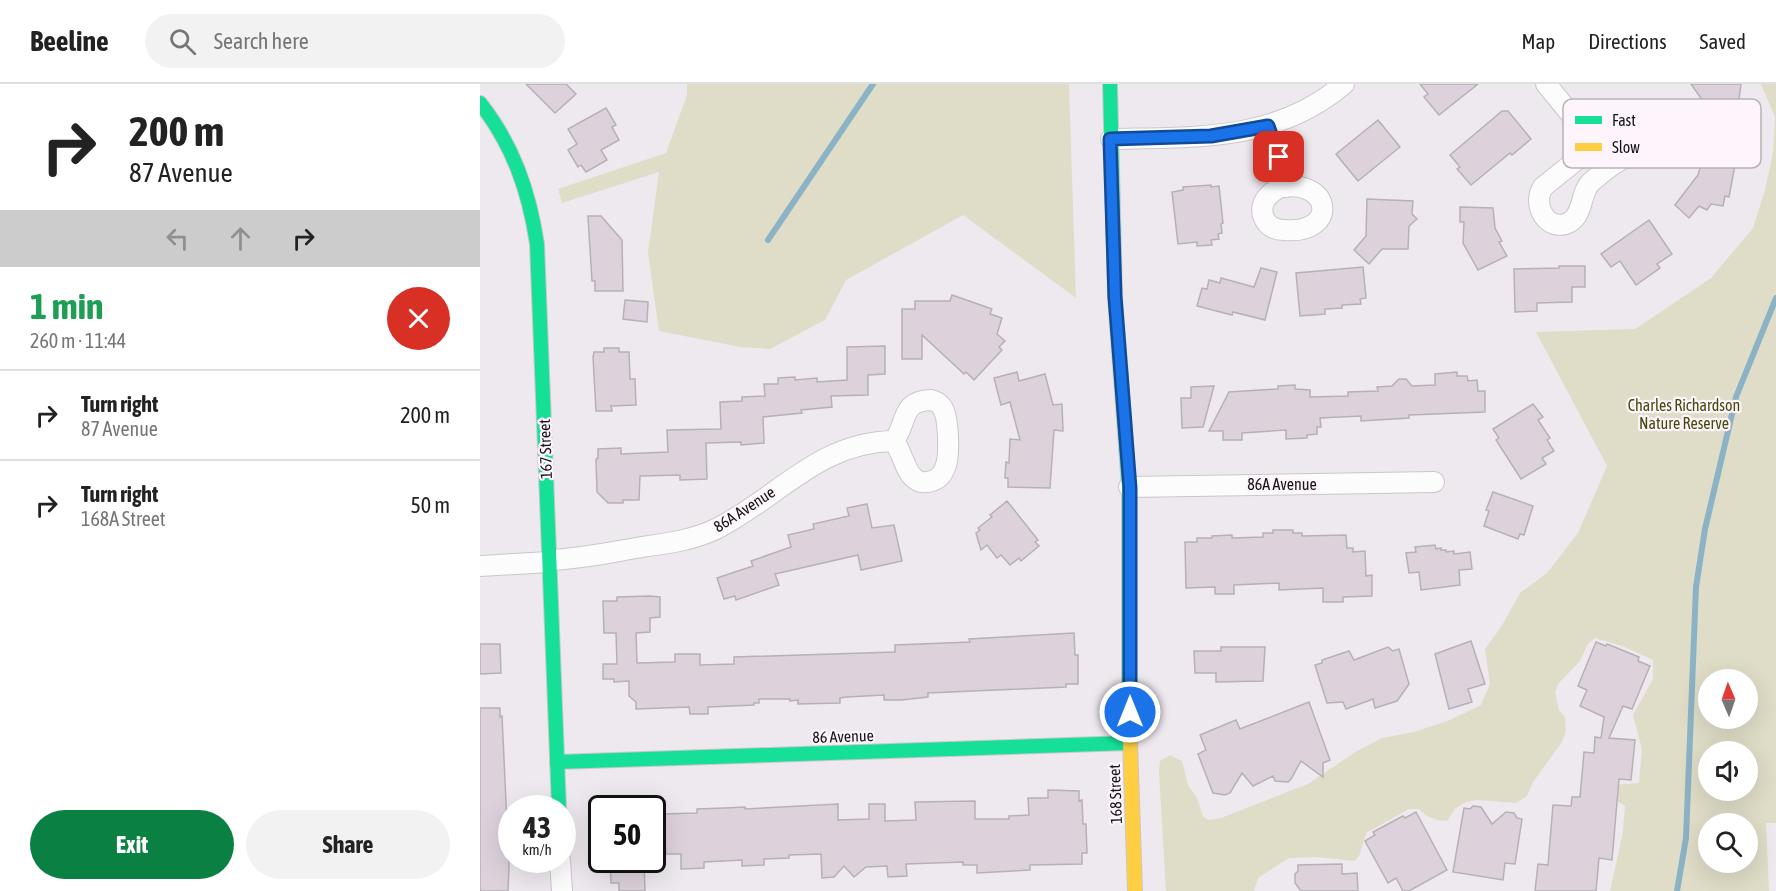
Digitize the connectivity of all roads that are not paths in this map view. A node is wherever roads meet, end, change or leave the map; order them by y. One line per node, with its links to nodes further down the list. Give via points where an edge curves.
1 (1110, 84): 7 (street, 168 Street)
2 (1344, 84): 6 (street, via 1309,108)
3 (1546, 84): 5 (street)
4 (480, 102): 14 (street, 167 Street, via 501,131 518,166 535,224)
5 (1563, 105)
6 (1268, 126): 7 (street, via 1211,136); 10 (street)
7 (1110, 139): 13 (street, 168 Street, via 1115,297)
8 (1566, 168): 9 (street, via 1546,184 1538,199 1539,209 1548,221 1561,224 1572,220 1579,212 1585,190)
9 (1612, 168)
10 (1286, 187)
11 (894, 441): 14 (street, 86A Avenue, via 860,445 830,455 706,533 660,545)
12 (1434, 482): 13 (street, 86A Avenue)
13 (1130, 488): 16 (street, 168 Street)
14 (549, 562): 15 (street, 86A Avenue); 17 (street, 167 Street)
15 (480, 566)
16 (1130, 743): 17 (street, 86 Avenue); 21 (street, 168 Street)
17 (557, 762): 18 (street, 167 Street)
18 (558, 795)
19 (561, 873): 20 (street)
20 (562, 891)
21 (1135, 891)

